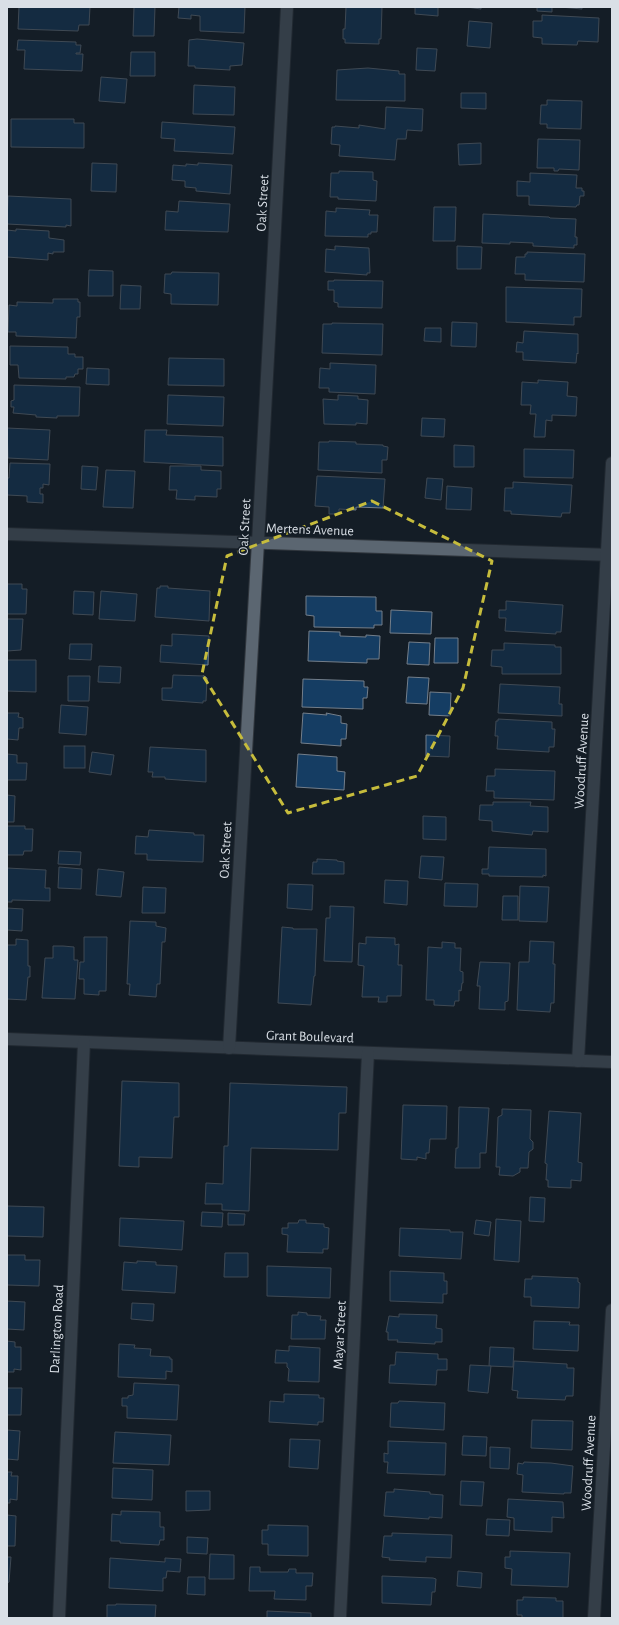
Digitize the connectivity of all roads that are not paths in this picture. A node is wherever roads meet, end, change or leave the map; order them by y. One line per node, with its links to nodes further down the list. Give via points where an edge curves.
1 (287, 7): 4 (street, Oak Street)
2 (612, 463): 5 (street, Woodruff Avenue)
3 (7, 534): 4 (street, Mertens Avenue)
4 (258, 542): 5 (street, Mertens Avenue); 8 (street, Oak Street)
5 (610, 555): 10 (street, Woodruff Avenue)
6 (7, 1039): 7 (street, Grant Boulevard)
7 (84, 1042): 8 (street, Grant Boulevard); 13 (street, Darlington Road)
8 (229, 1048): 9 (street, Grant Boulevard)
9 (368, 1053): 10 (street, Grant Boulevard); 14 (street, Mayar Street)
10 (578, 1061): 11 (street, Grant Boulevard)
11 (612, 1062)
12 (612, 1310): 15 (street, Woodruff Avenue)
13 (59, 1618)
14 (340, 1618)
15 (594, 1618)

